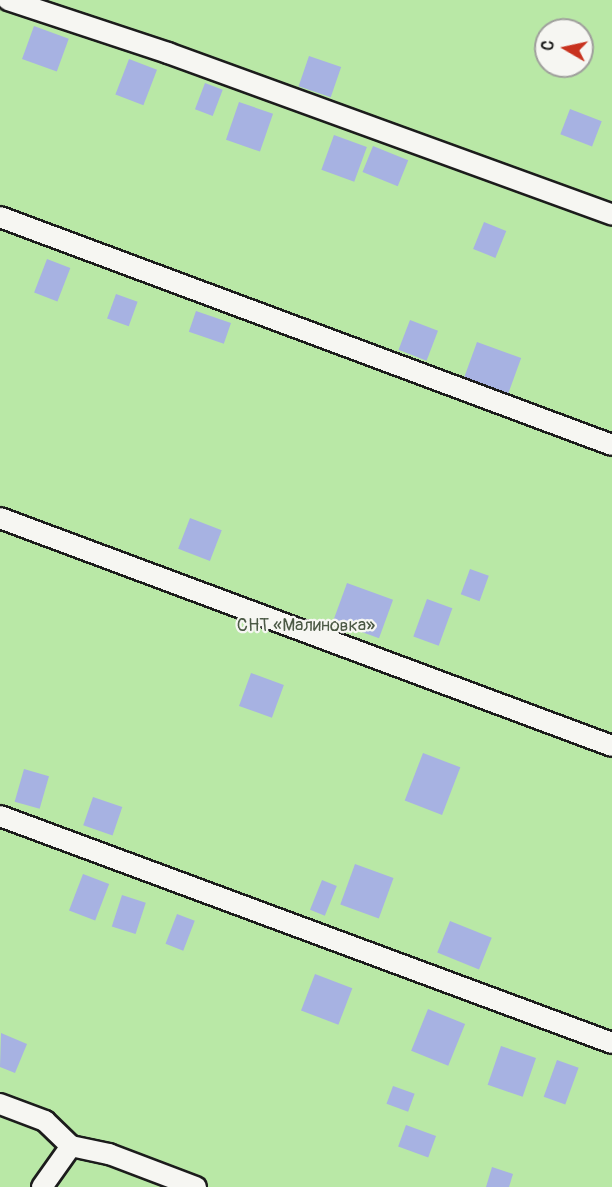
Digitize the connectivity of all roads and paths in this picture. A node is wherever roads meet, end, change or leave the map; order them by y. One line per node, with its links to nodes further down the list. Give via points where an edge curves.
1 (8, 0): 2 (street, via 179,57)
2 (612, 215)
3 (0, 217): 4 (street)
4 (612, 445)
5 (0, 518): 6 (street)
6 (612, 746)
7 (0, 816): 8 (street)
8 (612, 1043)
9 (0, 1104): 10 (street, via 45,1121)
10 (71, 1146): 11 (street); 12 (street, via 109,1154)
11 (42, 1187)
12 (196, 1187)

